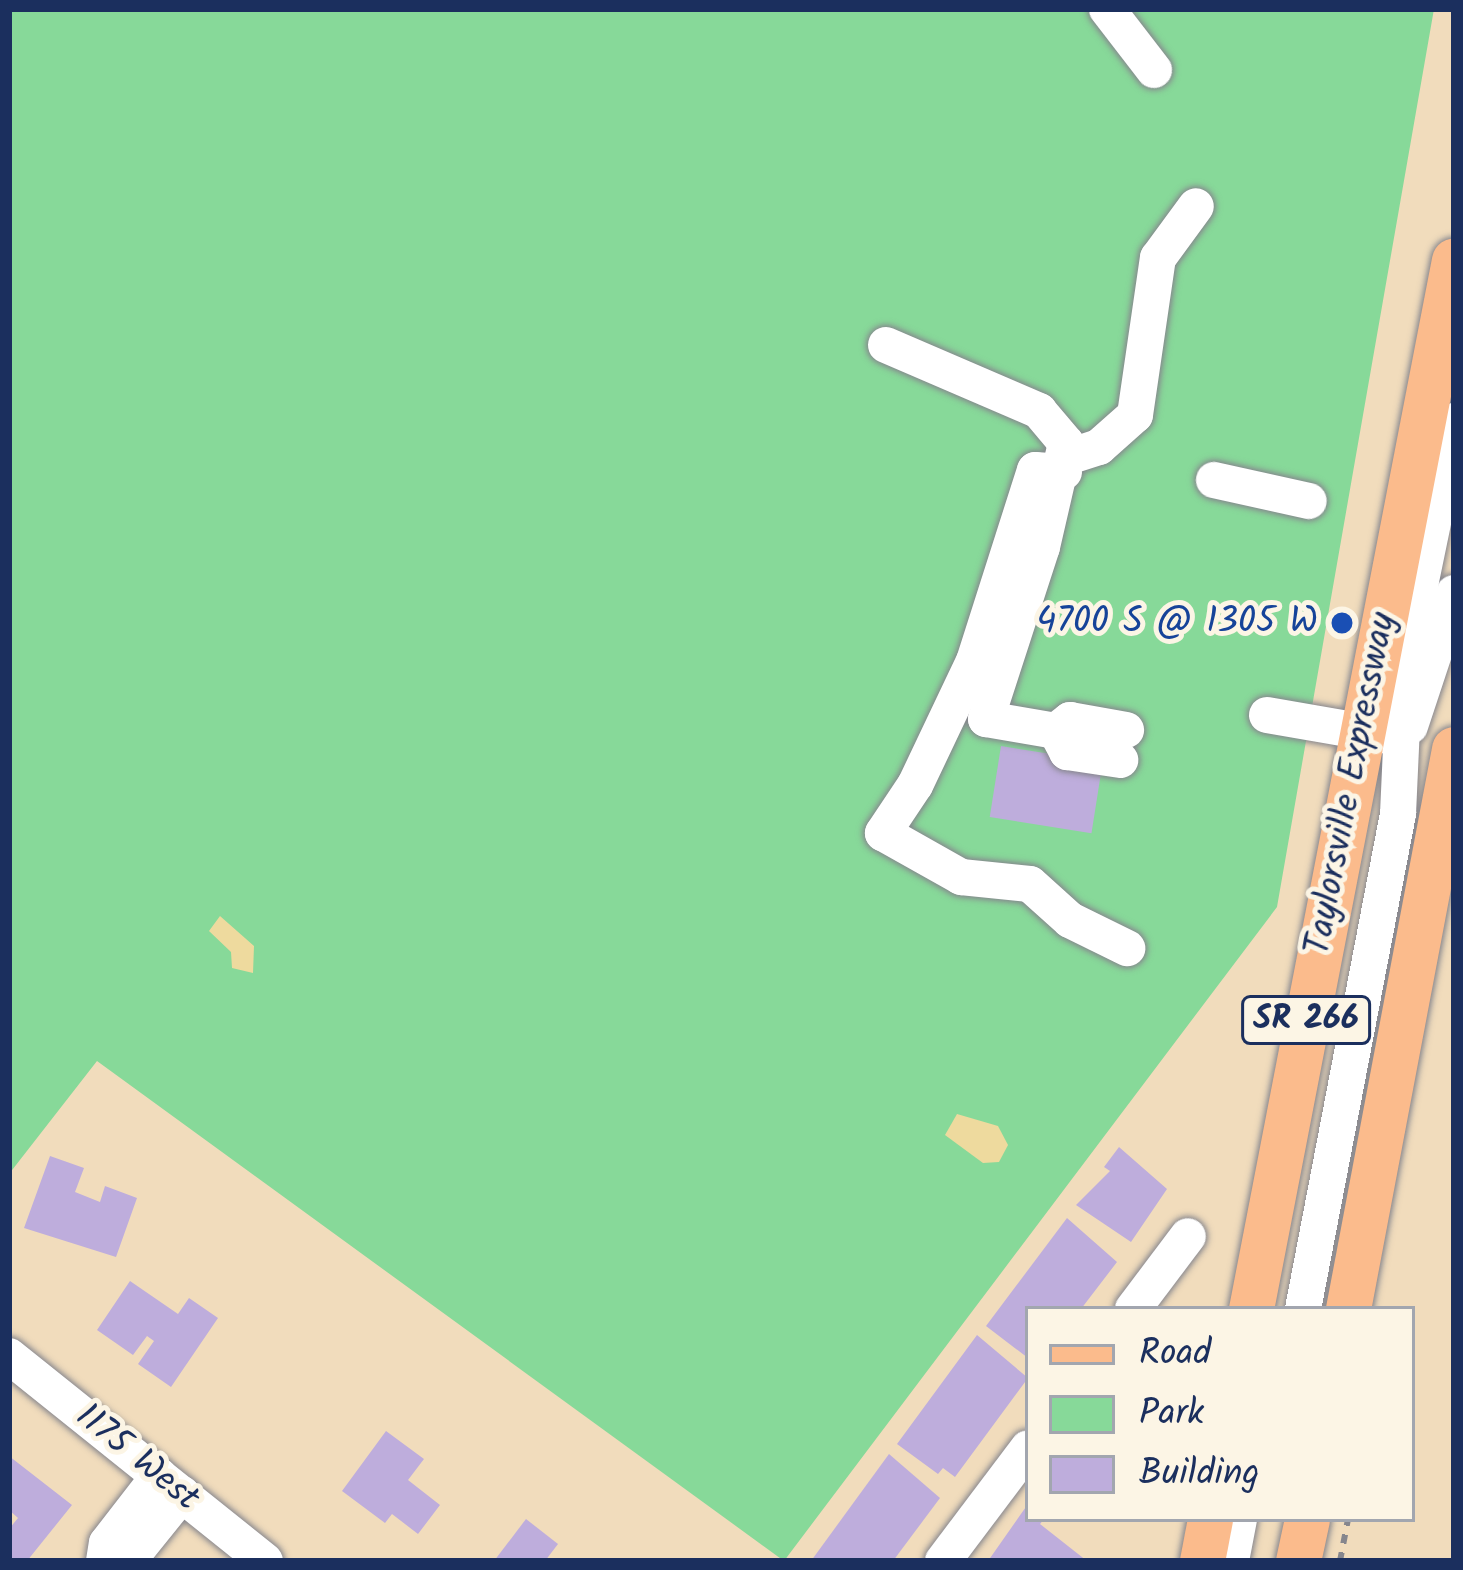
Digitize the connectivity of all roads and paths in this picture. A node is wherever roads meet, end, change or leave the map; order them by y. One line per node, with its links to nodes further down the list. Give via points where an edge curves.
1 (1107, 9): 2 (street)
2 (1154, 70)
3 (1196, 206): 7 (street, via 1158,258 1135,415)
4 (1454, 260): 12 (main road, Taylorsville Expressway / SR 266)
5 (886, 344): 7 (street, via 1039,411 1066,443)
6 (1454, 421): 12 (street)
7 (1064, 465): 13 (street, via 986,719 1056,731 1066,752); 15 (street, via 1034,470 974,662 915,785 883,832 962,877 1030,884 1070,920)
8 (1214, 480): 9 (street)
9 (1309, 501)
10 (1454, 593): 12 (street, via 1436,666)
11 (1268, 715): 12 (street)
12 (1383, 735): 14 (street); 18 (main road, Taylorsville Expressway / SR 266); 19 (street); 20 (street, via 1398,814)
13 (1123, 745)
14 (1454, 748): 21 (main road, SR 266)
15 (1127, 948)
16 (1188, 1236): 17 (street)
17 (1135, 1306)
18 (1252, 1306)
19 (1280, 1306)
20 (1305, 1306)
21 (1349, 1306)
22 (9, 1356): 24 (street, 1175 West)
23 (1025, 1452): 33 (street)
24 (171, 1485): 30 (street, via 107,1543); 31 (street); 32 (street, 1175 West)
25 (1209, 1522): 34 (main road)
26 (1238, 1522): 35 (street)
27 (1263, 1522): 36 (street)
28 (1305, 1522): 37 (main road)
29 (1347, 1522): 38 (path)
30 (104, 1561)
31 (128, 1561)
32 (265, 1561)
33 (943, 1561)
34 (1202, 1561)
35 (1231, 1561)
36 (1256, 1561)
37 (1298, 1561)
38 (1340, 1561)

